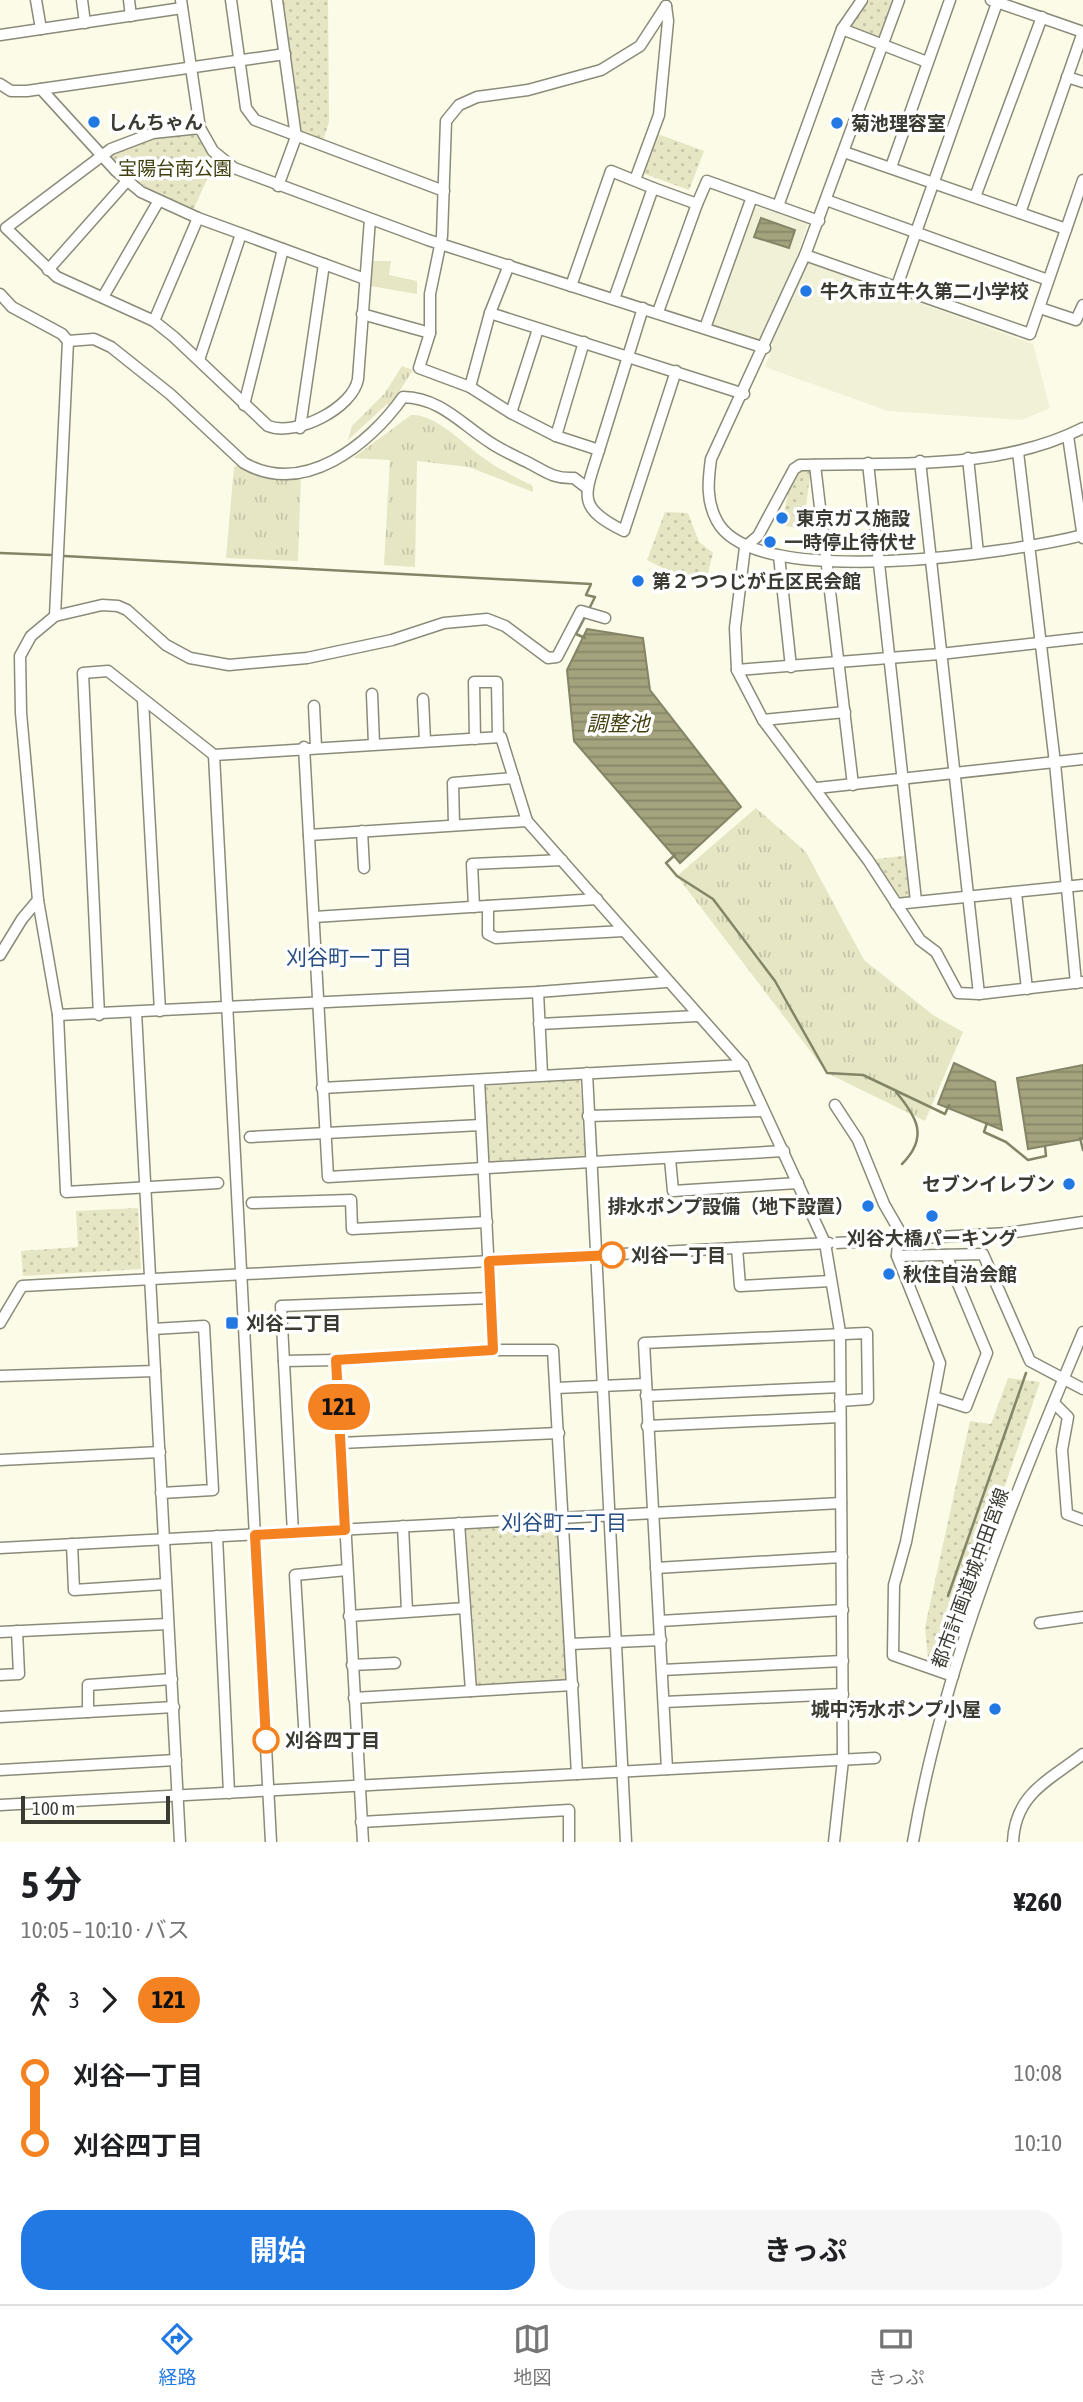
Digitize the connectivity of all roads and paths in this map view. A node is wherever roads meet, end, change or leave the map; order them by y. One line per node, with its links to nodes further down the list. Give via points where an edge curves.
1 (36, 0): 14 (street)
2 (82, 0): 13 (street)
3 (129, 0): 11 (street)
4 (231, 0): 19 (street)
5 (277, 0): 18 (street)
6 (862, 0): 15 (street)
7 (899, 0): 17 (street)
8 (950, 0): 20 (street)
9 (995, 1): 12 (street); 34 (street)
10 (182, 4): 11 (street); 21 (street)
11 (131, 16): 13 (street)
12 (1042, 17): 22 (street, via 1083,32); 39 (street)
13 (85, 23): 14 (street)
14 (41, 29): 16 (street)
15 (842, 29): 17 (street); 44 (street)
16 (0, 35)
17 (884, 45): 20 (street); 28 (street)
18 (285, 54): 19 (street); 27 (street)
19 (240, 61): 21 (street); 27 (street, via 251,116)
20 (927, 62): 30 (street)
21 (191, 68): 25 (street); 26 (street)
22 (1067, 77): 23 (street); 45 (street)
23 (1083, 82)
24 (0, 84): 25 (street, via 11,91)
25 (41, 89): 29 (street)
26 (200, 128): 29 (street, via 137,136); 35 (street, via 213,151 227,163)
27 (296, 137): 35 (street); 37 (street)
28 (844, 152): 30 (street); 41 (street)
29 (101, 154): 33 (street); 57 (street, via 6,228)
30 (891, 167): 34 (street)
31 (635, 180): 36 (street); 37 (street, via 659,115 666,6 640,46 601,70 459,105 446,121); 60 (street, via 611,171)
32 (1083, 180): 40 (street)
33 (127, 181): 42 (street); 57 (street)
34 (933, 181): 39 (street); 51 (street)
35 (278, 186): 47 (street)
36 (653, 188): 43 (street); 64 (street)
37 (444, 191): 52 (street)
38 (752, 197): 43 (street, via 707,181); 44 (street); 72 (street)
39 (975, 197): 45 (street)
40 (1080, 197): 49 (street)
41 (826, 200): 48 (street); 51 (street)
42 (158, 202): 46 (street); 63 (street)
43 (697, 204): 68 (street)
44 (778, 205): 48 (street)
45 (1020, 213): 49 (street)
46 (198, 218): 50 (street); 71 (street)
47 (370, 219): 52 (street); 58 (street)
48 (819, 221): 54 (street)
49 (1066, 229): 59 (street)
50 (241, 233): 53 (street); 79 (street)
51 (913, 233): 59 (street); 61 (street)
52 (440, 244): 56 (street); 74 (street, via 430,294)
53 (283, 248): 55 (street); 83 (street)
54 (806, 255): 61 (street); 77 (street)
55 (324, 264): 58 (street); 85 (street)
56 (509, 265): 60 (street); 69 (street)
57 (48, 270): 63 (street)
58 (365, 279): 70 (street)
59 (1048, 280): 67 (street)
60 (571, 286): 64 (street)
61 (897, 286): 67 (street, via 1030,334)
62 (0, 295): 75 (street)
63 (103, 298): 71 (street)
64 (614, 299): 66 (street)
65 (1083, 305): 67 (street, via 1076,320)
66 (643, 308): 68 (street); 78 (street)
67 (1040, 308)
68 (659, 312): 72 (street)
69 (490, 313): 73 (street); 81 (street)
70 (362, 314): 74 (street); 85 (street, via 354,392)
71 (154, 321): 79 (street)
72 (705, 328): 77 (street)
73 (538, 329): 76 (street); 84 (street)
74 (430, 333): 81 (street, via 419,368)
75 (68, 341): 95 (street, via 94,339 111,347 257,470 284,474 336,461 373,435 403,397 418,397 439,405 492,444 549,475 574,478); 104 (street)
76 (584, 342): 78 (street); 87 (street)
77 (765, 348): 82 (street)
78 (629, 355): 80 (street); 89 (street)
79 (199, 360): 83 (street)
80 (676, 371): 82 (street); 95 (street, via 624,531 588,505)
81 (470, 387): 84 (street)
82 (744, 394): 97 (street, via 710,459 706,490 717,523)
83 (244, 405): 85 (street, via 273,428)
84 (511, 413): 87 (street)
85 (300, 428)
86 (1083, 428): 88 (street)
87 (556, 436): 89 (street)
88 (1068, 436): 90 (street); 96 (street)
89 (599, 450): 95 (street)
90 (1018, 452): 91 (street); 98 (street)
91 (968, 458): 92 (street); 99 (street)
92 (920, 461): 93 (street); 101 (street)
93 (868, 463): 94 (street); 103 (street)
94 (815, 465): 97 (street, via 794,469 758,536); 102 (street)
95 (587, 488)
96 (1083, 536): 98 (street)
97 (745, 547): 100 (street); 112 (street, via 736,628)
98 (1030, 549): 99 (street); 107 (street)
99 (978, 553): 101 (street)
100 (779, 556): 102 (street); 111 (street)
101 (929, 558): 103 (street); 108 (street)
102 (828, 561): 103 (street); 110 (street)
103 (878, 562): 109 (street)
104 (55, 616): 105 (street, via 118,606 166,645 190,658 229,665 307,658 462,619 487,619 505,626 548,658 557,657 581,611); 143 (street, via 31,636 20,656)
105 (605, 618)
106 (1083, 638): 107 (street)
107 (1040, 643): 108 (street); 126 (street)
108 (940, 654): 109 (street); 127 (street)
109 (890, 658): 110 (street); 129 (street)
110 (838, 663): 111 (street); 117 (street)
111 (791, 667): 112 (street)
112 (737, 670): 118 (street)
113 (372, 694): 122 (street)
114 (423, 699): 121 (street)
115 (143, 700): 124 (street); 158 (street); 160 (street, via 108,671 83,673)
116 (314, 706): 123 (street)
117 (845, 712): 118 (street); 130 (street)
118 (763, 720): 131 (street)
119 (498, 737): 120 (street); 120 (street, via 497,682 474,682); 128 (street)
120 (475, 738): 121 (street)
121 (425, 741): 122 (street)
122 (374, 744): 123 (street)
123 (310, 747): 124 (street); 135 (street)
124 (214, 755): 157 (street)
125 (1083, 759): 126 (street)
126 (1055, 762): 127 (street); 139 (street)
127 (953, 774): 129 (street); 141 (street)
128 (514, 778): 132 (street); 133 (street, via 453,783)
129 (905, 779): 130 (street); 144 (street)
130 (853, 785): 131 (street)
131 (817, 788): 145 (street)
132 (527, 821): 133 (street); 136 (street)
133 (454, 825): 134 (street)
134 (362, 831): 135 (street); 137 (street)
135 (309, 835): 148 (street)
136 (562, 860): 142 (street); 147 (street, via 472,864)
137 (364, 868)
138 (1083, 885): 139 (street)
139 (1067, 887): 140 (street); 152 (street)
140 (1016, 893): 141 (street); 153 (street)
141 (967, 896): 144 (street); 155 (street)
142 (597, 899): 146 (street); 149 (street)
143 (38, 900): 150 (street); 161 (street)
144 (916, 901): 145 (street)
145 (896, 904): 155 (street, via 920,940 936,952 958,993)
146 (488, 906): 147 (street); 149 (street, via 488,934 496,938)
147 (474, 907): 148 (street)
148 (314, 917): 156 (street)
149 (624, 932): 151 (street)
150 (0, 955)
151 (666, 982): 154 (street); 162 (street)
152 (1080, 982): 153 (street)
153 (1027, 989): 155 (street)
154 (538, 992): 156 (street); 163 (street)
155 (979, 994)
156 (316, 1003): 157 (street); 168 (street)
157 (227, 1006): 158 (street); 191 (street)
158 (160, 1011): 159 (street)
159 (135, 1012): 160 (street); 181 (street)
160 (99, 1015): 161 (street)
161 (58, 1016): 181 (street, via 66,1192)
162 (698, 1016): 163 (street); 164 (street)
163 (540, 1024): 166 (street)
164 (743, 1065): 165 (street); 170 (street)
165 (587, 1073): 166 (street); 171 (street)
166 (542, 1074): 167 (street)
167 (479, 1080): 168 (street); 172 (street)
168 (322, 1088): 173 (street)
169 (835, 1105): 189 (street, via 858,1140 899,1230)
170 (762, 1111): 171 (street); 175 (street)
171 (588, 1116): 177 (street)
172 (481, 1125): 173 (street); 178 (street)
173 (325, 1133): 174 (street); 178 (street, via 328,1177)
174 (250, 1137)
175 (784, 1152): 176 (street); 180 (street)
176 (670, 1159): 177 (street); 180 (street, via 673,1191)
177 (589, 1164): 178 (street); 187 (street)
178 (483, 1170): 183 (street)
179 (218, 1183): 181 (street)
180 (798, 1183): 185 (street)
181 (146, 1188): 192 (street)
182 (252, 1203): 183 (street, via 351,1200 352,1229)
183 (486, 1222): 190 (street)
184 (1083, 1222): 185 (street, bridge, via 1008,1233)
185 (825, 1243): 186 (street); 193 (street)
186 (737, 1248): 187 (street); 193 (street, via 740,1286)
187 (595, 1255): 190 (street); 208 (street)
188 (946, 1255): 189 (street); 206 (street, via 983,1254 1030,1361); 213 (street, via 987,1353 966,1407)
189 (897, 1256): 213 (street, via 940,1363)
190 (489, 1261): 191 (street); 194 (street)
191 (241, 1274): 192 (street); 232 (street)
192 (150, 1279): 195 (street, via 22,1286); 196 (street)
193 (831, 1282): 197 (street)
194 (491, 1298): 199 (street); 201 (street, via 281,1306)
195 (0, 1323)
196 (153, 1328): 204 (street); 222 (street, via 204,1326 213,1490)
197 (840, 1332): 207 (street, via 644,1343); 209 (street); 214 (street, via 867,1333 868,1399)
198 (1083, 1332): 202 (street, 都市計画道城中田宮線)
199 (493, 1350): 200 (street); 210 (street, via 554,1350)
200 (336, 1360): 201 (street); 219 (street)
201 (284, 1362): 231 (street)
202 (1070, 1364): 203 (street); 206 (street, 都市計画道城中田宮線)
203 (1083, 1368)
204 (155, 1371): 205 (street); 220 (street)
205 (0, 1376)
206 (1064, 1379): 211 (street); 215 (street, 都市計画道城中田宮線)
207 (646, 1384): 208 (street); 212 (street)
208 (602, 1387): 210 (street); 225 (street)
209 (840, 1387): 212 (street); 214 (street)
210 (556, 1388): 218 (street)
211 (1083, 1389)
212 (646, 1396): 217 (street)
213 (934, 1397): 259 (street, via 894,1585 893,1656)
214 (840, 1401): 216 (street)
215 (1054, 1403): 227 (street, via 1068,1417 1062,1450 1067,1514); 259 (street, 都市計画道城中田宮線)
216 (840, 1417): 217 (street); 223 (street)
217 (648, 1426): 224 (street)
218 (559, 1433): 219 (street); 226 (street)
219 (340, 1443): 230 (street)
220 (160, 1452): 221 (street); 222 (street)
221 (0, 1460)
222 (161, 1493): 234 (street)
223 (841, 1503): 224 (street); 237 (street)
224 (652, 1512): 225 (street); 238 (street)
225 (608, 1514): 226 (street); 252 (street)
226 (564, 1517): 228 (street); 253 (street)
227 (1083, 1520)
228 (460, 1523): 229 (street); 241 (street)
229 (403, 1527): 230 (street); 243 (street)
230 (345, 1530): 231 (street); 239 (street)
231 (293, 1533): 232 (street)
232 (255, 1535): 233 (street); 279 (street)
233 (217, 1536): 234 (street); 280 (street)
234 (163, 1539): 235 (street); 240 (street)
235 (72, 1544): 236 (street); 240 (street, via 74,1590)
236 (0, 1549)
237 (842, 1557): 238 (street); 242 (street)
238 (656, 1568): 246 (street)
239 (347, 1570): 244 (street); 269 (street, via 295,1575 305,1742)
240 (166, 1584): 248 (street)
241 (465, 1608): 243 (street); 262 (street)
242 (843, 1610): 246 (street); 254 (street)
243 (407, 1611): 244 (street)
244 (349, 1616): 256 (street)
245 (1083, 1617): 247 (street)
246 (660, 1621): 251 (street)
247 (1040, 1623)
248 (168, 1624): 249 (street); 260 (street)
249 (17, 1631): 250 (street); 258 (street, via 19,1674)
250 (0, 1632)
251 (661, 1640): 252 (street); 257 (street)
252 (615, 1643): 253 (street); 276 (street)
253 (571, 1644): 261 (street)
254 (843, 1661): 257 (street); 263 (street)
255 (395, 1663): 256 (street)
256 (352, 1665): 264 (street)
257 (663, 1670): 265 (street)
258 (0, 1675)
259 (953, 1676): 290 (street, 都市計画道城中田宮線)
260 (172, 1679): 266 (street); 267 (street, via 88,1685)
261 (573, 1685): 262 (street); 277 (street)
262 (471, 1691): 264 (street)
263 (843, 1694): 265 (street); 273 (street)
264 (354, 1698): 269 (street)
265 (664, 1702): 274 (street)
266 (174, 1707): 267 (street); 272 (street)
267 (88, 1712): 268 (street)
268 (0, 1717)
269 (356, 1738): 278 (street)
270 (1083, 1755): 291 (street, via 1026,1797 1014,1823)
271 (876, 1758): 273 (street)
272 (176, 1760): 275 (street); 281 (street)
273 (843, 1760): 274 (street); 289 (street)
274 (667, 1769): 276 (street)
275 (0, 1770)
276 (621, 1772): 277 (street); 288 (street)
277 (577, 1774): 278 (street)
278 (359, 1786): 279 (street); 283 (street)
279 (268, 1791): 280 (street); 285 (street)
280 (229, 1793): 281 (street)
281 (178, 1796): 282 (street); 284 (street)
282 (0, 1805)
283 (361, 1822): 286 (street); 287 (street, via 569,1810)
284 (180, 1842)
285 (271, 1842)
286 (363, 1842)
287 (569, 1842)
288 (626, 1842)
289 (834, 1842)
290 (913, 1842)
291 (1013, 1842)

